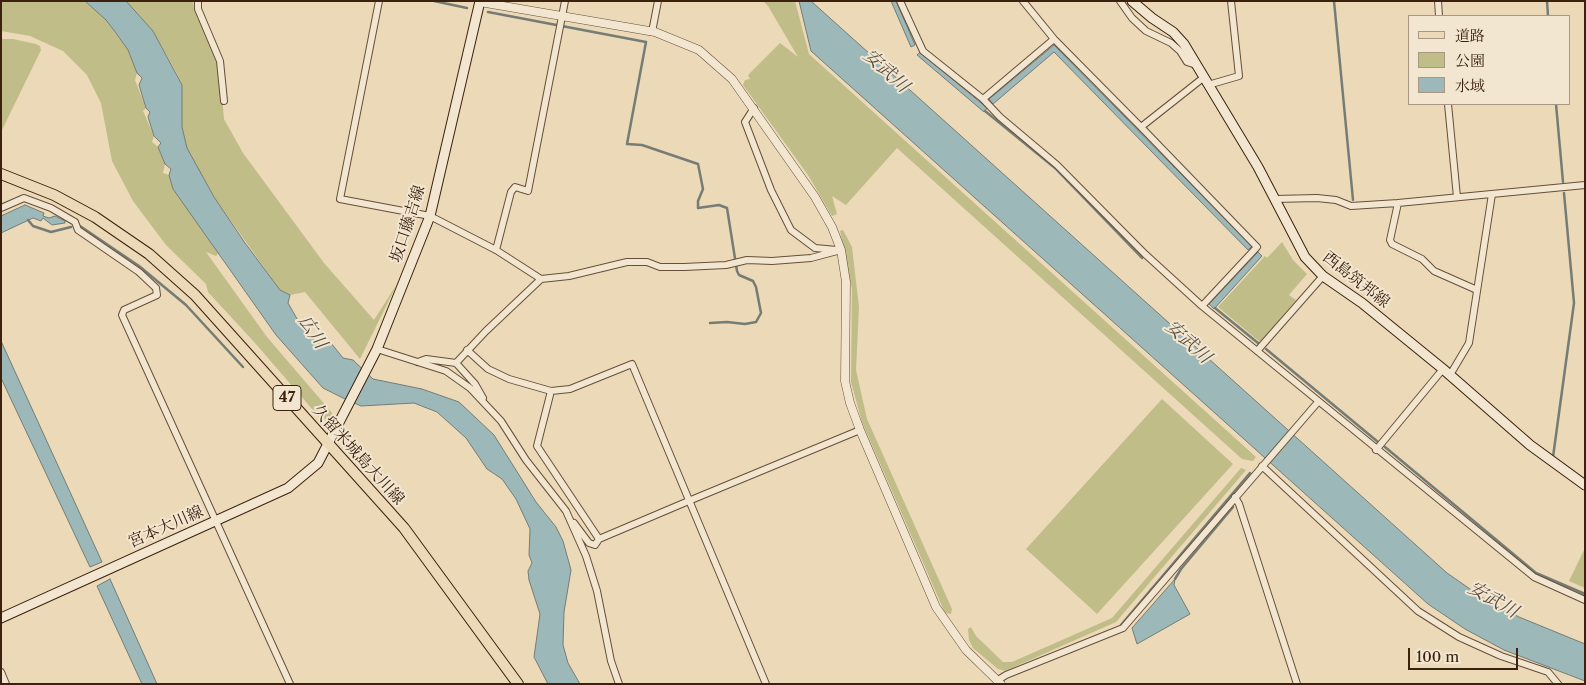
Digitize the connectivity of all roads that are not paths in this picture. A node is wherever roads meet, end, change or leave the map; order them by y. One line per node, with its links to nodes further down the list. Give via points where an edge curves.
1 (198, 1): 20 (street, via 198,9 220,61)
2 (379, 1): 31 (street, via 340,199)
3 (476, 1): 12 (street)
4 (565, 1): 13 (street)
5 (658, 1): 15 (street)
6 (900, 1): 19 (street, via 922,51)
7 (1023, 1): 16 (street)
8 (1120, 1): 17 (street, via 1146,31 1171,43 1187,62)
9 (1132, 1): 17 (main road, 西島筑邦線, via 1173,32)
10 (1232, 1): 18 (street, via 1239,76)
11 (1438, 1): 14 (street)
12 (480, 2): 13 (street); 31 (main road, 坂口藤吉線)
13 (562, 15): 15 (street); 32 (street, via 528,191 515,187 512,192)
14 (1439, 15)
15 (652, 32): 22 (street, via 699,50 722,68)
16 (1054, 40): 19 (street); 23 (street)
17 (1196, 66): 18 (main road, 西島筑邦線)
18 (1206, 82): 23 (street); 28 (main road, 西島筑邦線)
19 (983, 99): 37 (street, via 1058,165 1145,254)
20 (224, 101)
21 (1448, 105): 27 (street)
22 (754, 108): 33 (street, via 815,197); 33 (street, via 745,122 771,190 791,230 815,248)
23 (1141, 127): 37 (street, via 1257,246)
24 (1, 174): 49 (main road, 久留米城島大川線 / 47, via 95,216 149,254 195,295)
25 (1585, 185): 26 (street)
26 (1492, 194): 27 (street); 36 (street)
27 (1457, 197): 29 (street)
28 (1275, 199): 29 (street, via 1317,198 1351,206); 34 (main road, 西島筑邦線, via 1298,247)
29 (1398, 203): 36 (street, via 1390,240 1392,244 1422,259 1434,271)
30 (1, 208): 55 (street, via 24,198 51,208 75,222 78,230 139,272 156,288 157,295 124,310 122,314)
31 (430, 216): 32 (street); 38 (main road, 坂口藤吉線)
32 (496, 250): 35 (street)
33 (841, 250): 35 (street, via 811,258 747,260 692,267 628,262); 48 (street, via 846,282 845,381)
34 (1323, 276): 40 (street); 43 (main road, 西島筑邦線, via 1362,303)
35 (541, 279): 39 (street)
36 (1477, 290): 44 (street, via 1469,343)
37 (1202, 306): 40 (street)
38 (376, 350): 41 (street); 49 (main road, 坂口藤吉線)
39 (468, 350): 42 (street); 45 (street, via 488,369)
40 (1257, 351): 47 (street)
41 (418, 362): 42 (street, via 426,359); 46 (street, via 456,376)
42 (456, 363): 46 (street, via 475,384)
43 (1443, 369): 44 (main road, 西島筑邦線); 50 (street)
44 (1450, 375): 52 (main road, 西島筑邦線, via 1530,445)
45 (550, 391): 54 (street, via 570,389 632,364); 57 (street, via 538,446)
46 (484, 402): 56 (street)
47 (1318, 402): 50 (street); 51 (street)
48 (860, 430): 54 (street); 61 (street, via 936,607 966,650)
49 (329, 444): 55 (main road, 宮本大川線, via 318,463 300,480); 64 (main road, 久留米城島大川線 / 47, via 404,528)
50 (1376, 450): 58 (street, via 1534,576)
51 (1263, 464): 53 (street); 68 (street, via 1418,611 1459,637 1548,672)
52 (1585, 485)
53 (1235, 497): 61 (street, via 1124,628 1006,675); 67 (street)
54 (691, 500): 57 (street); 66 (street)
55 (216, 520): 59 (main road, 宮本大川線); 63 (street)
56 (571, 521): 57 (street, via 589,543 595,545); 65 (street, via 597,592)
57 (599, 540)
58 (1585, 600)
59 (1, 618)
60 (1, 672): 62 (street)
61 (1000, 682)
62 (6, 684)
63 (290, 684)
64 (518, 684)
65 (619, 684)
66 (766, 684)
67 (1297, 684)
68 (1558, 684)

